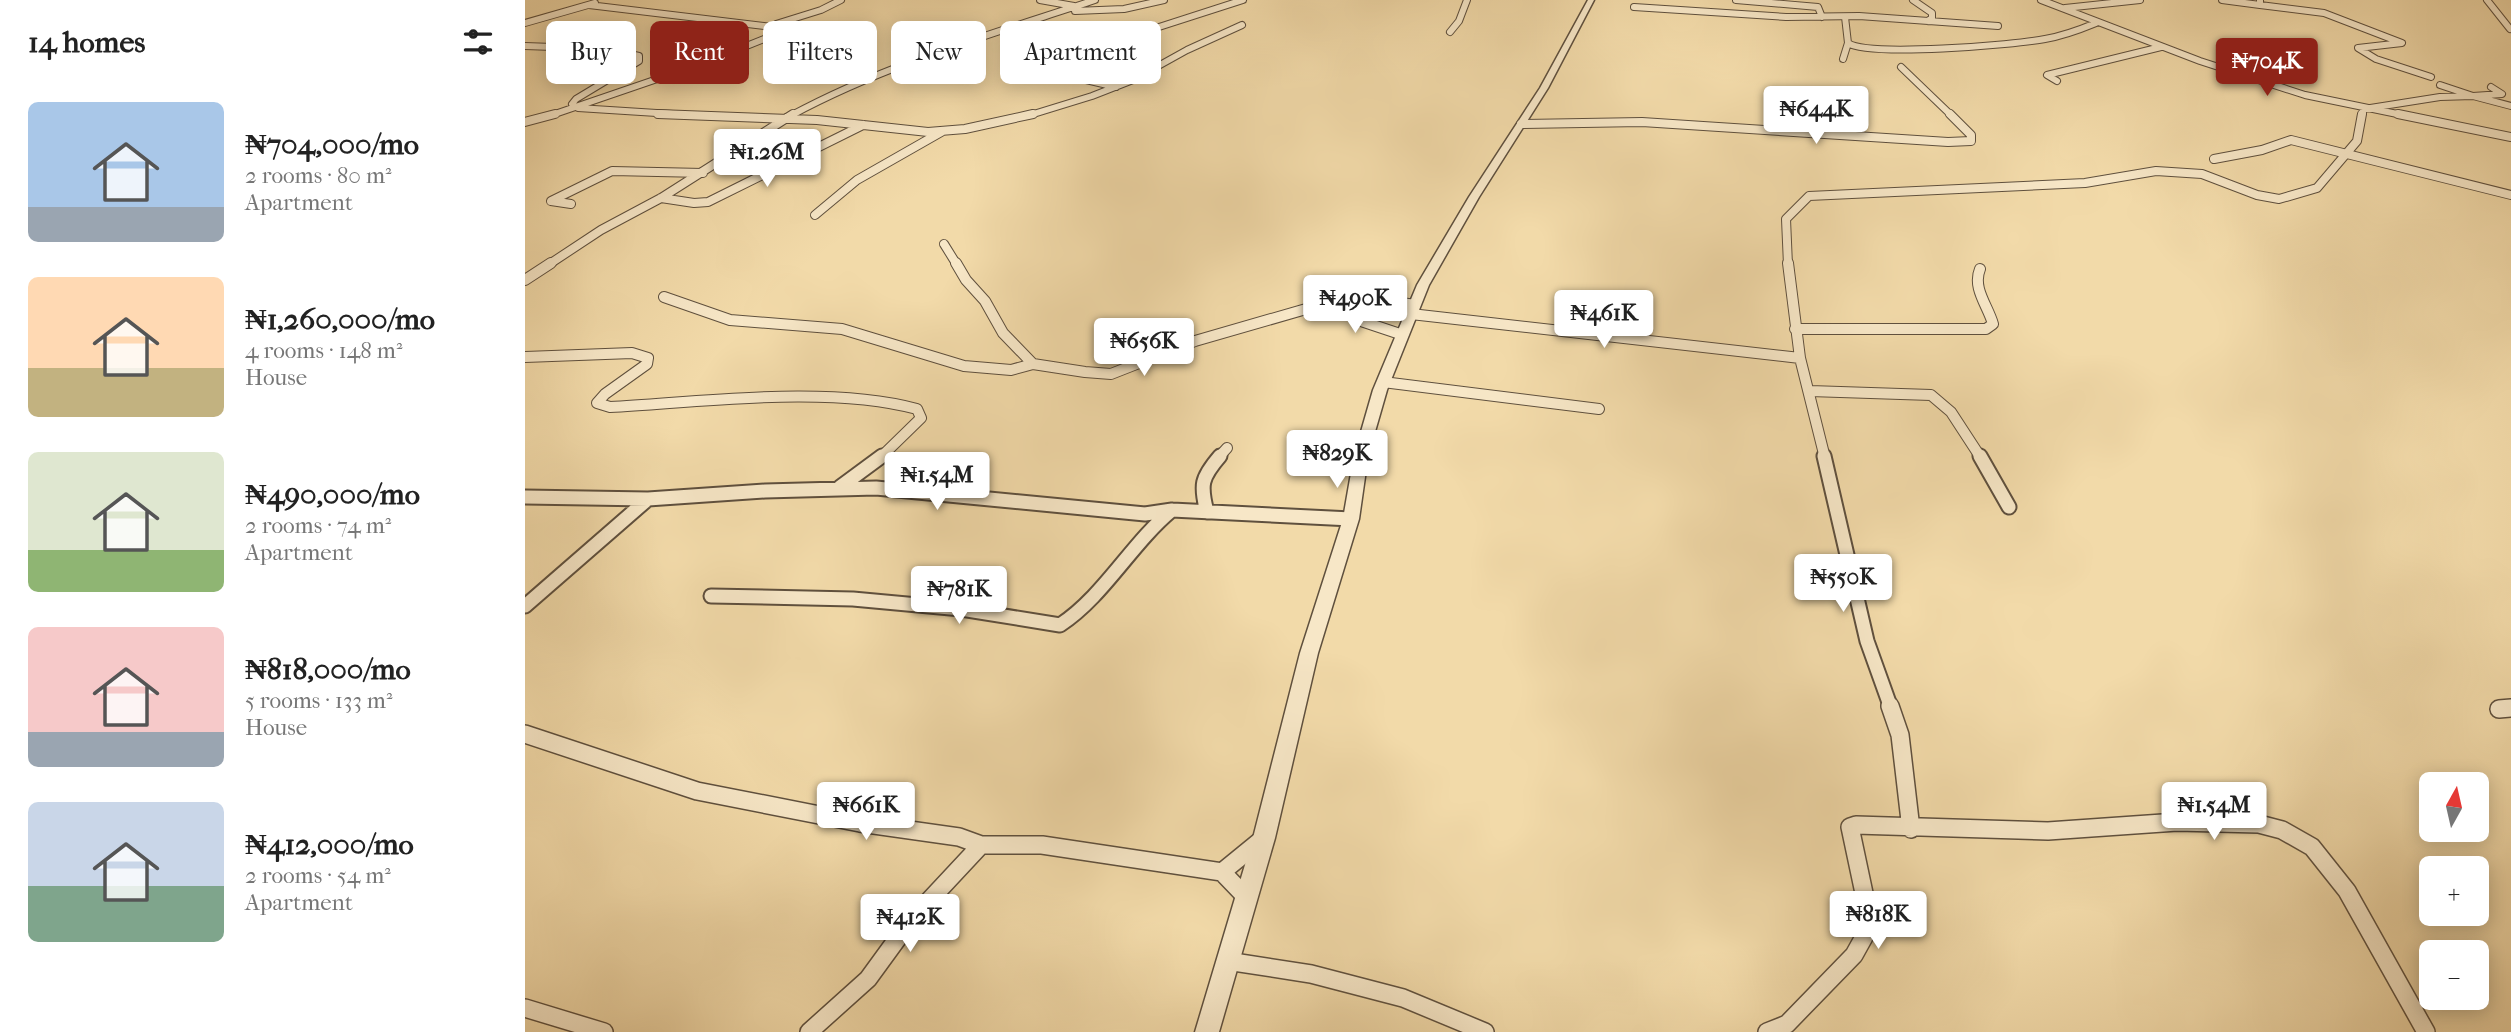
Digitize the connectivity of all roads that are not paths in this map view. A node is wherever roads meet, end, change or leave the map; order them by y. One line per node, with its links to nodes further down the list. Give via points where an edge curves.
1 (606, 0): 17 (street)
2 (841, 0): 26 (street)
3 (1040, 0): 18 (street)
4 (1095, 0): 18 (street)
5 (1164, 0): 22 (street, via 1124,9)
6 (1243, 0): 46 (street, via 1159,27 1056,73)
7 (1467, 0): 35 (street)
8 (1591, 0): 55 (street)
9 (1736, 0): 16 (street)
10 (1913, 0): 27 (street, via 1932,13)
11 (2041, 0): 21 (street)
12 (2140, 0): 21 (street)
13 (2222, 0): 15 (street)
14 (2487, 0): 33 (street)
15 (2260, 2): 43 (street, via 2324,13 2402,43 2358,48 2376,59)
16 (1817, 4): 23 (street)
17 (589, 5): 28 (street); 30 (street)
18 (1076, 6): 22 (street)
19 (1634, 7): 23 (street)
20 (1869, 8): 25 (street)
21 (2061, 9): 29 (street)
22 (1061, 12): 52 (street, via 936,52)
23 (1822, 17): 24 (street)
24 (1845, 17): 25 (street); 38 (street)
25 (1885, 18): 27 (street)
26 (787, 21)
27 (1927, 21): 32 (street)
28 (525, 23)
29 (2096, 23): 37 (street, via 2063,36); 40 (street)
30 (763, 24)
31 (1242, 25): 46 (street)
32 (1998, 26)
33 (2510, 29)
34 (1979, 31): 37 (street)
35 (1450, 32)
36 (763, 39): 50 (street)
37 (2012, 42): 38 (street, via 1873,49)
38 (1848, 43): 41 (street)
39 (525, 46): 50 (street, via 624,50 639,56 639,61 576,99 572,104)
40 (2162, 46): 44 (street, via 2047,75); 51 (street, via 2305,95)
41 (1843, 59)
42 (1901, 67): 55 (street, via 1930,91 1971,135 1971,141 1642,122)
43 (2431, 77)
44 (2057, 81)
45 (2440, 85): 48 (street)
46 (1116, 87): 56 (street, via 1044,110)
47 (2491, 87): 48 (street, via 2502,94)
48 (2473, 96): 49 (street); 51 (street)
49 (2511, 106)
50 (578, 108): 52 (street); 53 (street)
51 (2364, 108): 57 (street); 58 (street, via 2357,141)
52 (784, 119): 54 (street); 60 (street)
53 (525, 122)
54 (864, 124): 56 (street); 62 (street, via 708,202)
55 (1521, 124): 70 (street, via 1474,197)
56 (943, 131): 64 (street, via 857,180)
57 (2511, 137)
58 (2349, 153): 59 (street, via 2288,140); 61 (street); 71 (street, via 2318,188 2279,199 2202,174 2167,171 2085,183 1809,196 1786,219 1785,227)
59 (2214, 159)
60 (703, 173): 62 (street); 63 (street, via 612,171 551,201)
61 (2511, 195)
62 (661, 198): 67 (street, via 601,230)
63 (571, 204)
64 (815, 215)
65 (944, 244): 75 (street, via 1003,333)
66 (1980, 269): 71 (street, via 1976,283 1993,324 1986,329)
67 (525, 280)
68 (664, 297): 75 (street, via 727,319 842,329 956,364 1016,371)
69 (1313, 307): 70 (street, via 1368,298); 72 (street, via 1340,309); 75 (street, via 1195,341 1111,374)
70 (1413, 309): 72 (street); 74 (street)
71 (1795, 329): 74 (street)
72 (1402, 335): 76 (street)
73 (525, 357): 80 (street, via 632,353 648,358 647,365 597,403 610,407 799,397 888,401 917,410 921,418)
74 (1800, 358): 77 (street)
75 (1033, 364)
76 (1383, 382): 78 (street); 87 (street, via 1361,456)
77 (1810, 391): 83 (street, via 1931,395 1942,400); 92 (street, via 1867,641 1900,736)
78 (1599, 409)
79 (1227, 448): 85 (street, via 1211,466 1201,488)
80 (859, 482): 82 (street, via 837,489); 86 (street)
81 (525, 497): 82 (street)
82 (648, 499): 90 (street)
83 (2009, 507)
84 (1172, 510): 85 (street); 86 (street); 88 (street)
85 (1206, 512): 87 (street)
86 (1145, 514): 88 (street)
87 (1350, 519): 93 (street, via 1309,653)
88 (1149, 529): 89 (street, via 1077,614 1060,625 961,609 853,599)
89 (711, 596)
90 (525, 606)
91 (525, 734): 94 (street, via 697,791 959,837)
92 (1912, 829): 103 (street, via 1850,828 1868,912 1864,937 1854,955 1787,1024); 104 (street, via 2049,831 2177,822 2259,824 2282,830 2312,847 2347,891)
93 (1264, 838): 95 (street); 96 (street)
94 (981, 845): 95 (street, via 1042,845); 100 (street, via 911,920 868,979)
95 (1222, 872): 96 (street)
96 (1247, 898): 97 (street)
97 (1227, 961): 101 (street); 102 (street, via 1311,974 1403,998)
98 (525, 1008): 99 (street)
99 (604, 1032)
100 (810, 1032)
101 (1207, 1032)
102 (1485, 1032)
103 (1767, 1032)
104 (2427, 1032)

